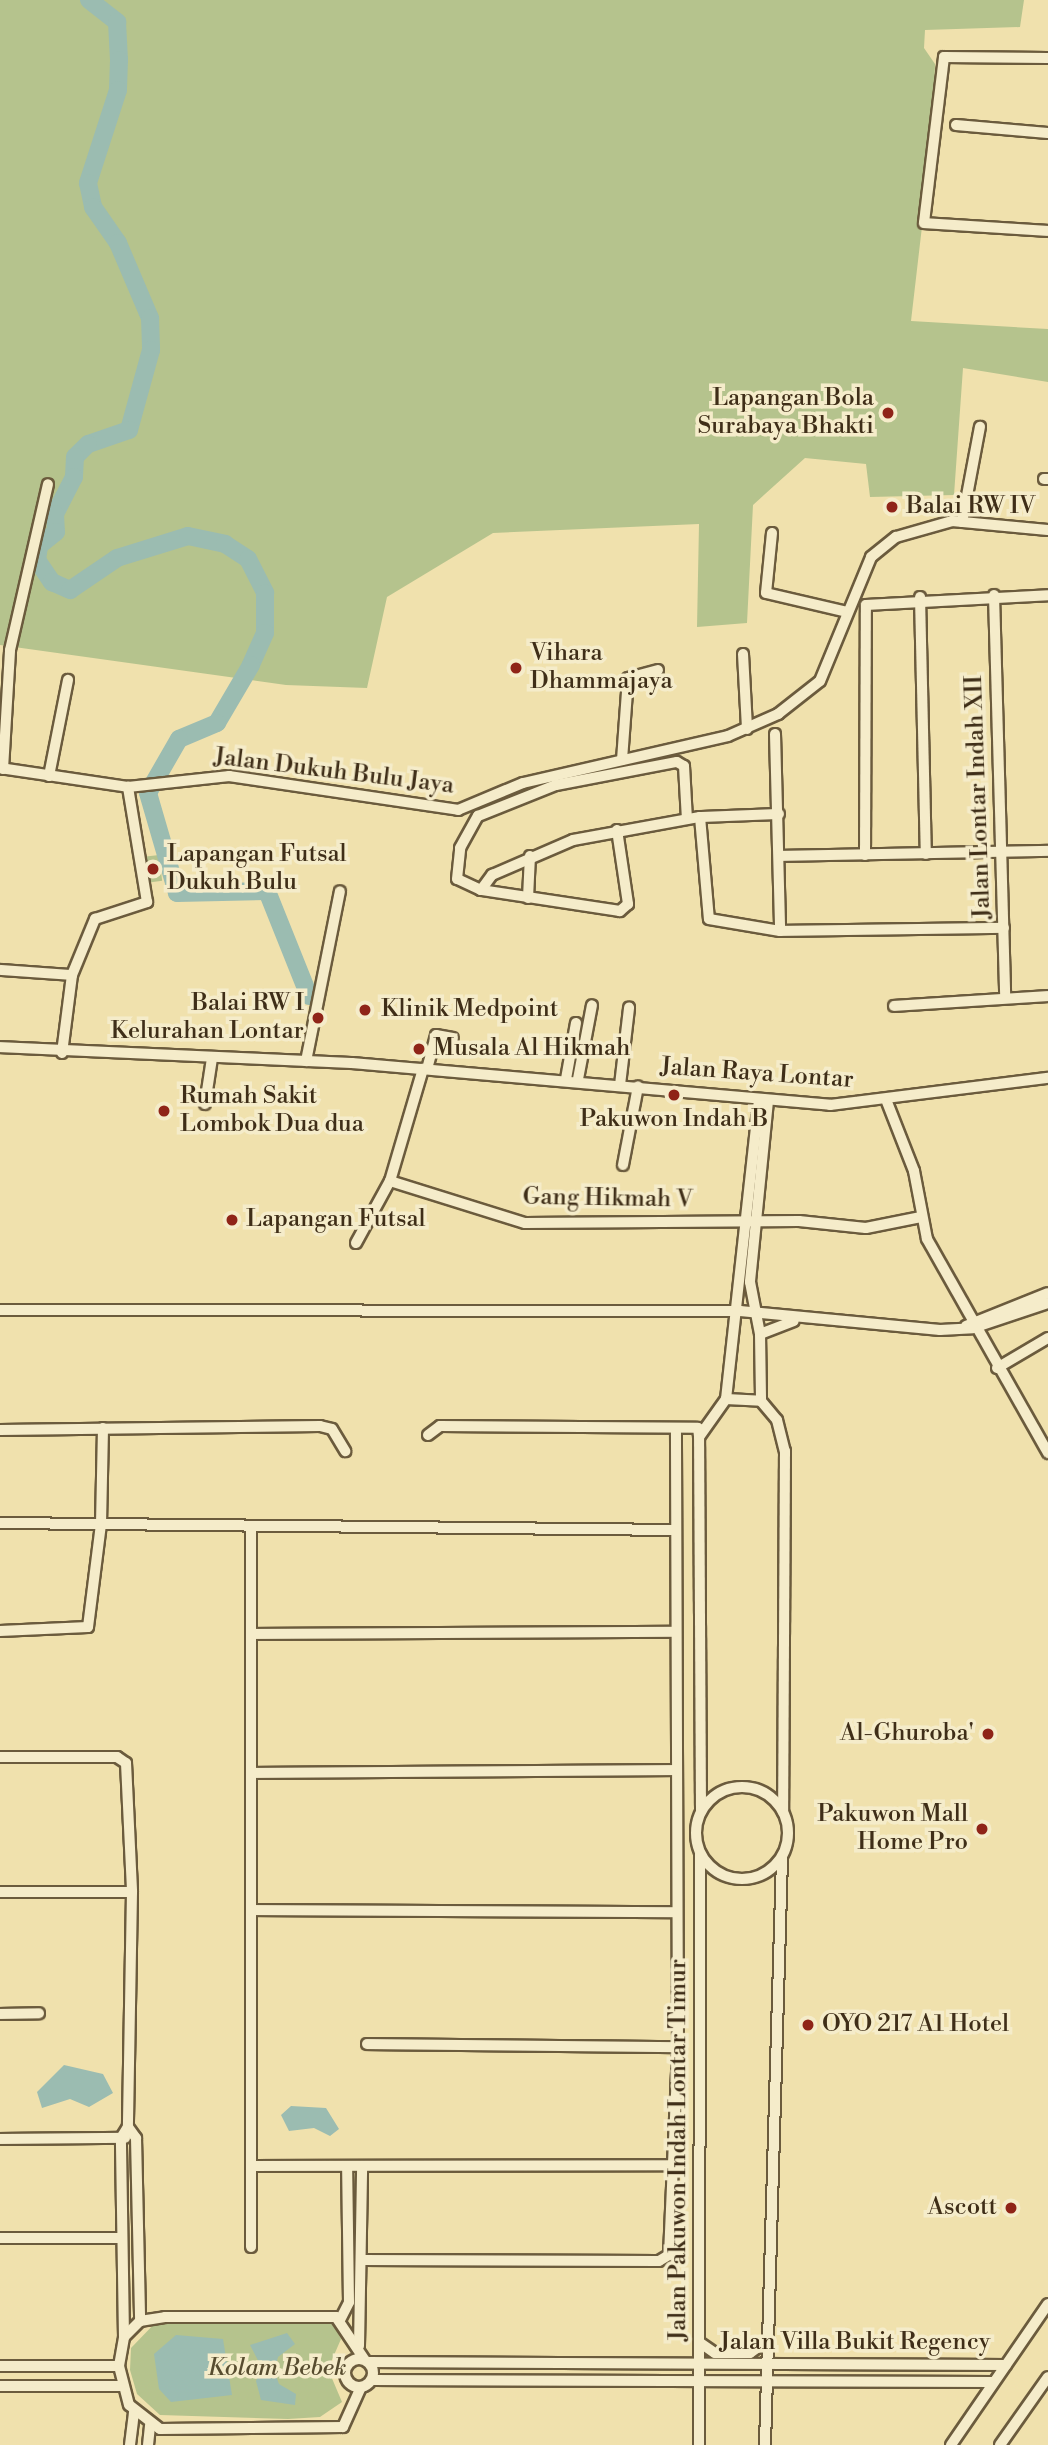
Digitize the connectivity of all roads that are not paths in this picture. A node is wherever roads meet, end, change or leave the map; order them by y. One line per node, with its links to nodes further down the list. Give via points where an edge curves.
1 (1048, 58): 4 (street, via 951,53 943,60 924,223)
2 (956, 125): 3 (street)
3 (1048, 132)
4 (1048, 231)
5 (980, 427): 7 (street)
6 (48, 484): 14 (street)
7 (962, 522): 8 (street, Jalan Dukuh Bulu Jaya); 13 (street, Jalan Dukuh Bulu Jaya, via 917,527 879,547)
8 (1048, 530)
9 (772, 533): 13 (street, via 766,593)
10 (994, 595): 11 (street); 12 (street); 29 (street, Jalan Lontar Indah XII)
11 (1048, 595)
12 (920, 597): 31 (street); 32 (street, via 870,603 863,614)
13 (847, 612): 19 (street, Jalan Dukuh Bulu Jaya, via 820,681)
14 (12, 644): 15 (street); 22 (street)
15 (0, 645)
16 (743, 654): 19 (street)
17 (658, 670): 21 (street, via 628,678)
18 (68, 680): 23 (street)
19 (747, 729): 21 (street, Jalan Dukuh Bulu Jaya)
20 (775, 734): 25 (street)
21 (622, 760): 24 (street, Jalan Dukuh Bulu Jaya, via 523,783 458,810 229,776)
22 (1, 769): 23 (street, Jalan Dukuh Bulu Jaya)
23 (49, 776): 24 (street, Jalan Dukuh Bulu Jaya)
24 (128, 787): 41 (street, via 146,905 98,915)
25 (779, 814): 26 (street); 34 (street)
26 (700, 817): 27 (street); 39 (street, via 706,917)
27 (687, 819): 28 (street); 35 (street, via 684,766 677,762 556,785 472,823 460,848 457,879)
28 (617, 830): 33 (street); 37 (street, via 625,909)
29 (1001, 852): 30 (street); 31 (street); 38 (street, Jalan Lontar Indah XII)
30 (1048, 852)
31 (926, 854): 32 (street)
32 (865, 855): 34 (street)
33 (530, 856): 35 (street, via 492,875); 37 (street)
34 (781, 856): 39 (street)
35 (481, 890): 37 (street)
36 (340, 891): 52 (street)
37 (528, 898)
38 (1004, 928): 39 (street); 43 (street, Jalan Lontar Indah XII)
39 (780, 931)
40 (0, 970): 41 (street)
41 (72, 975): 50 (street)
42 (1048, 996): 43 (street)
43 (1006, 998): 45 (street)
44 (592, 1005): 56 (street)
45 (894, 1006)
46 (629, 1008): 57 (street)
47 (576, 1023): 55 (street)
48 (453, 1038): 53 (street, via 436,1035)
49 (0, 1046): 50 (street, Jalan Raya Lontar)
50 (62, 1054): 51 (street, Jalan Raya Lontar)
51 (212, 1058): 52 (street, Jalan Raya Lontar); 61 (street)
52 (306, 1061): 53 (street, Jalan Raya Lontar)
53 (425, 1069): 55 (street, Jalan Raya Lontar); 63 (street)
54 (1048, 1078): 60 (street, Jalan Raya Lontar)
55 (566, 1079): 56 (street, Jalan Raya Lontar)
56 (578, 1079): 57 (street, Jalan Raya Lontar)
57 (620, 1081): 58 (street, Jalan Raya Lontar)
58 (638, 1086): 59 (street, Jalan Raya Lontar); 62 (street)
59 (763, 1101): 60 (street, Jalan Raya Lontar); 65 (street)
60 (887, 1102): 64 (street, via 914,1171)
61 (205, 1104)
62 (623, 1165)
63 (390, 1181): 65 (street, Gang Hikmah V, via 526,1223); 66 (street)
64 (921, 1217): 65 (street, Gang Hikmah V, via 866,1228 799,1221); 73 (street)
65 (751, 1224): 70 (street); 71 (street, via 750,1282)
66 (356, 1243)
67 (1048, 1293): 73 (street)
68 (1048, 1303): 73 (street)
69 (0, 1310): 70 (street)
70 (740, 1311): 71 (street); 77 (street)
71 (756, 1313): 72 (street); 74 (street)
72 (805, 1319): 73 (street); 74 (street)
73 (969, 1327): 76 (street)
74 (760, 1334): 78 (street)
75 (1048, 1338): 76 (street)
76 (997, 1368): 85 (street)
77 (726, 1399): 78 (street); 83 (street)
78 (761, 1401): 97 (street, via 777,1420 785,1451)
79 (103, 1428): 81 (street); 84 (street, via 320,1426 332,1429); 87 (street)
80 (676, 1428): 82 (street, via 440,1426); 83 (street, via 698,1428); 89 (street)
81 (0, 1430)
82 (428, 1435)
83 (699, 1437): 96 (street)
84 (345, 1451)
85 (1048, 1453)
86 (0, 1523): 87 (street)
87 (101, 1524): 88 (street); 90 (street, via 88,1627)
88 (251, 1526): 89 (street); 92 (street)
89 (676, 1530): 91 (street)
90 (0, 1631)
91 (676, 1632): 92 (street); 94 (street)
92 (251, 1634): 95 (street)
93 (0, 1757): 101 (street, via 117,1757 126,1763)
94 (676, 1770): 95 (street); 103 (street)
95 (251, 1773): 102 (street)
96 (701, 1810): 97 (street, via 722,1791 743,1787 763,1792); 98 (street, via 695,1832)
97 (783, 1812): 99 (street, via 788,1834)
98 (700, 1854): 99 (street, via 718,1873 746,1880); 124 (street, Jalan Pakuwon Indah Lontar Timur)
99 (782, 1857): 125 (street)
100 (0, 1892): 101 (street)
101 (132, 1892): 108 (street)
102 (251, 1910): 103 (street); 113 (street)
103 (676, 1912): 107 (street)
104 (0, 2014): 105 (street)
105 (39, 2014)
106 (367, 2043): 107 (street)
107 (678, 2047): 112 (street)
108 (128, 2127): 109 (street); 110 (street)
109 (121, 2138): 110 (street); 111 (street); 117 (street)
110 (136, 2138): 122 (street)
111 (0, 2139)
112 (675, 2165): 115 (street); 119 (street, via 672,2245 659,2261)
113 (251, 2166): 114 (street); 118 (street)
114 (347, 2166): 115 (street); 121 (street, via 349,2302)
115 (362, 2166): 119 (street)
116 (0, 2238): 117 (street)
117 (122, 2238): 123 (street)
118 (251, 2247)
119 (361, 2260): 126 (street)
120 (1048, 2304): 131 (street)
121 (340, 2320): 122 (street, via 326,2315); 126 (street)
122 (140, 2321): 123 (street)
123 (124, 2337): 133 (street)
124 (699, 2342): 125 (street, via 715,2354 750,2353); 128 (street, Jalan Pakuwon Indah Lontar Timur)
125 (765, 2342): 129 (street)
126 (359, 2346): 127 (street)
127 (366, 2360): 128 (street, Jalan Villa Bukit Regency); 135 (street); 142 (street, via 345,2370 349,2382)
128 (699, 2363): 129 (street, Jalan Villa Bukit Regency); 136 (street, Jalan Pakuwon Indah Lontar Timur)
129 (764, 2364): 130 (street, Jalan Villa Bukit Regency); 137 (street)
130 (818, 2364): 131 (street, Jalan Villa Bukit Regency); 138 (street)
131 (1006, 2365): 139 (street)
132 (0, 2366): 133 (street)
133 (119, 2366): 141 (street)
134 (1048, 2377): 150 (street)
135 (372, 2380): 136 (street, Jalan Villa Bukit Regency); 142 (street)
136 (699, 2382): 137 (street, Jalan Villa Bukit Regency); 147 (street, Jalan Pakuwon Indah Lontar Timur)
137 (764, 2382): 138 (street, Jalan Villa Bukit Regency); 148 (street)
138 (818, 2382): 139 (street, Jalan Villa Bukit Regency)
139 (993, 2382): 149 (street)
140 (0, 2386): 141 (street)
141 (120, 2386): 143 (street)
142 (361, 2387): 144 (street, via 351,2420 332,2429)
143 (134, 2411): 144 (street); 145 (street)
144 (150, 2425): 146 (street)
145 (130, 2445)
146 (148, 2445)
147 (699, 2445)
148 (765, 2445)
149 (951, 2445)
150 (1000, 2445)

